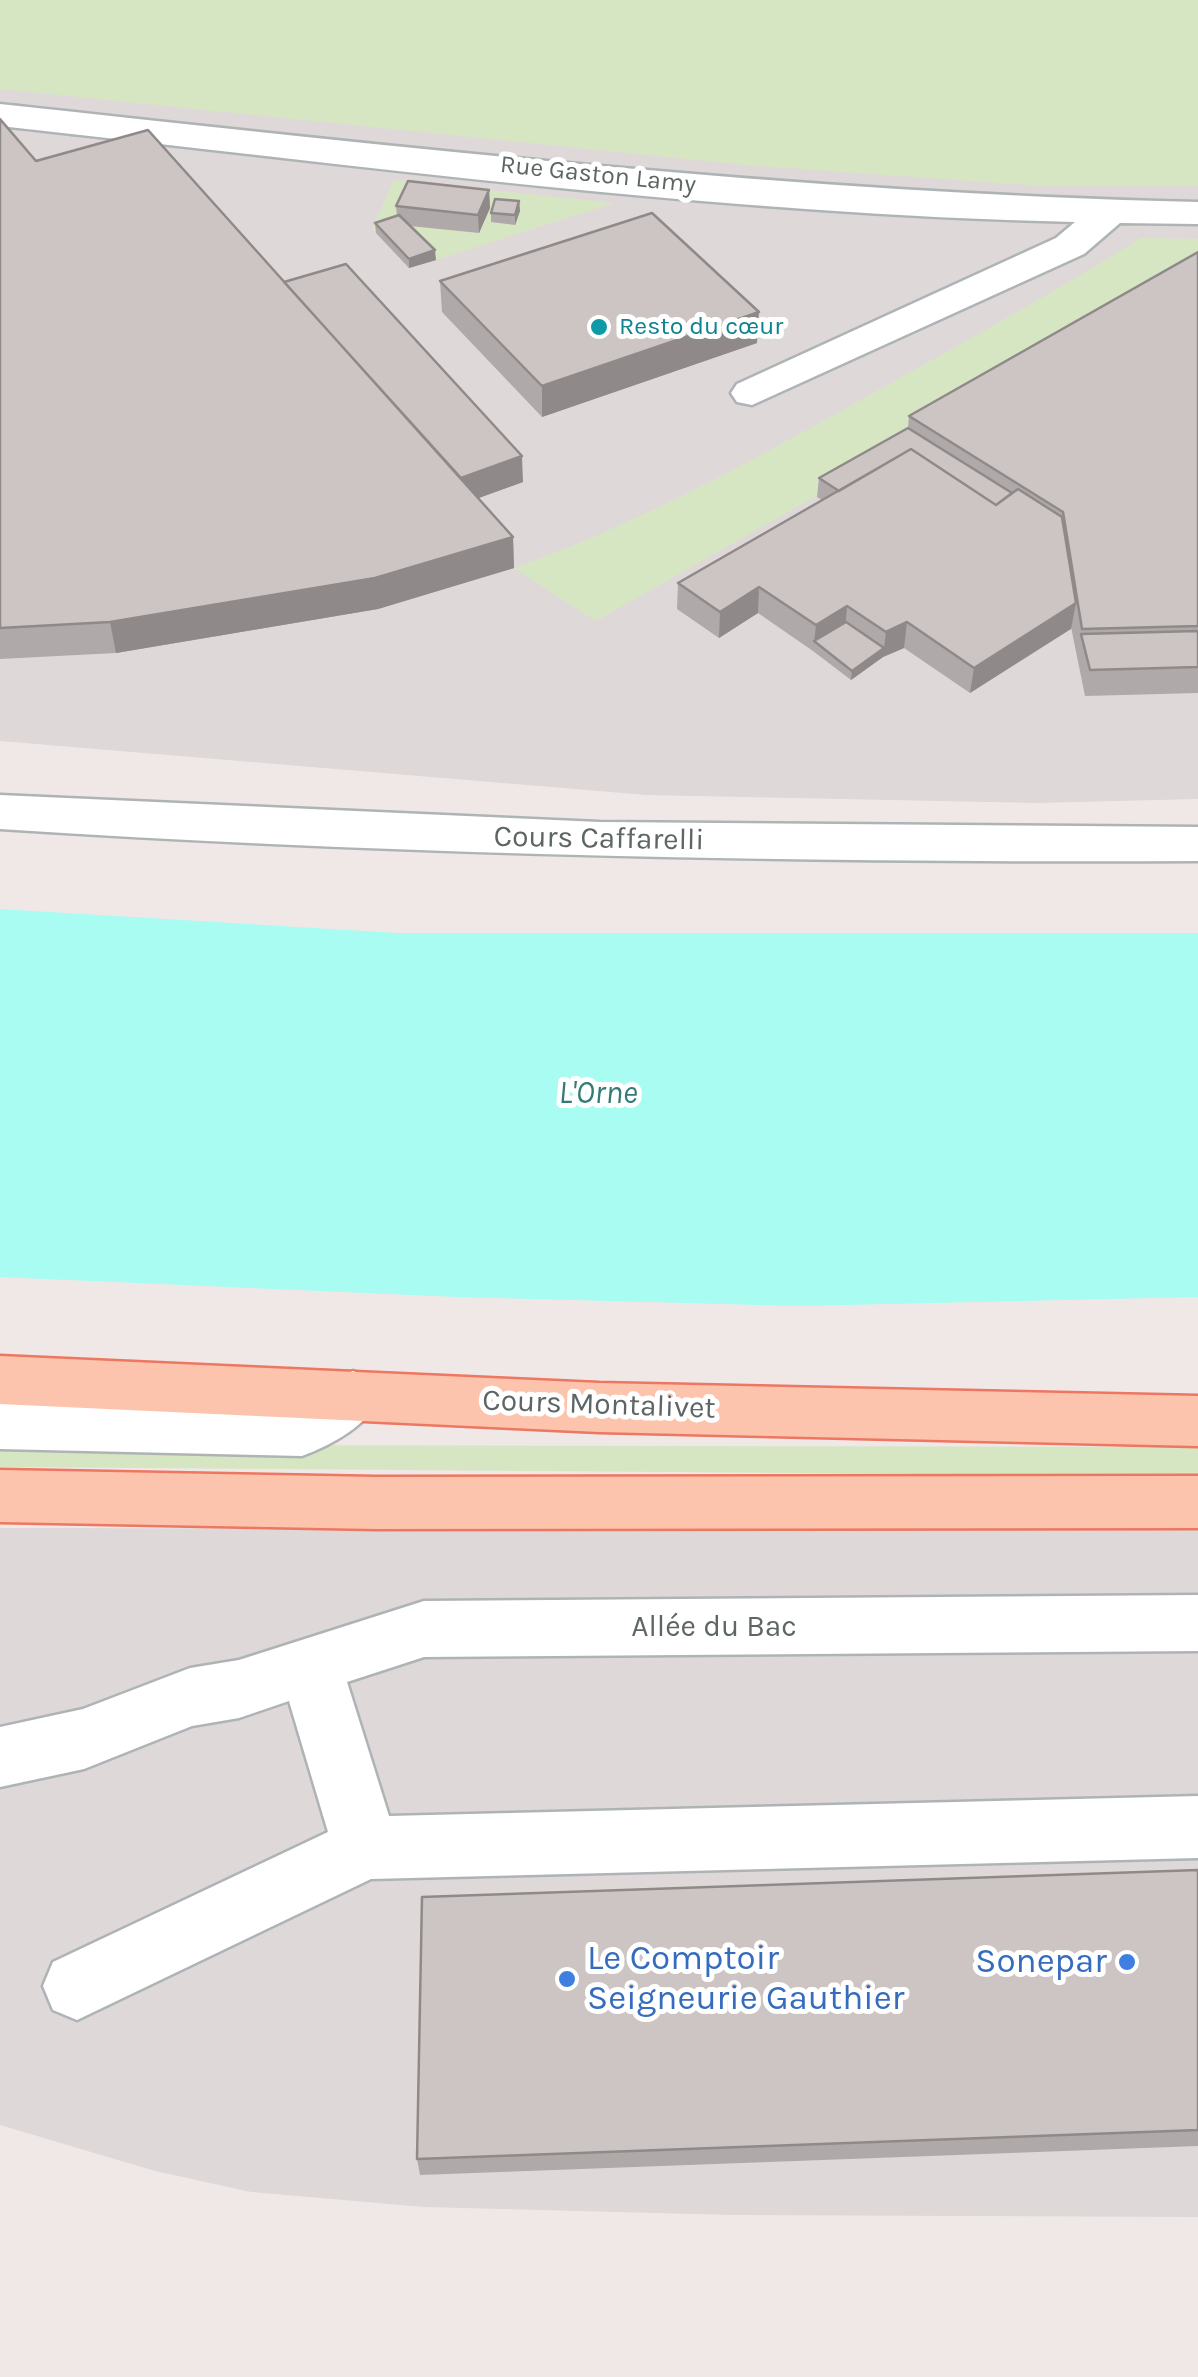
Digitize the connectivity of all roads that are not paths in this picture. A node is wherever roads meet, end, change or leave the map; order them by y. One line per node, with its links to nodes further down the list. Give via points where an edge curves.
1 (0, 115): 2 (street, Rue Gaston Lamy, via 794,195)
2 (1108, 212): 3 (street, Rue Gaston Lamy); 4 (street, via 1070,246)
3 (1198, 213)
4 (752, 393)
5 (0, 812): 6 (street, Cours Caffarelli, via 264,830)
6 (1198, 844)
7 (0, 1380): 8 (main road, Cours Montalivet)
8 (353, 1396): 9 (main road, Cours Montalivet); 10 (street, via 302,1431)
9 (1198, 1421)
10 (0, 1424)
11 (0, 1496): 12 (main road, via 376,1503)
12 (1198, 1502)
13 (1198, 1623): 14 (street, Allée du Bac, via 424,1629)
14 (310, 1664): 15 (street, Allée du Bac); 19 (street)
15 (239, 1689): 16 (street, Allée du Bac, via 190,1697 84,1739); 17 (street, Allée du Bac, via 204,1724 61,1784)
16 (0, 1758)
17 (0, 1795)
18 (1198, 1826): 19 (street)
19 (366, 1848): 20 (street)
20 (77, 1986)

